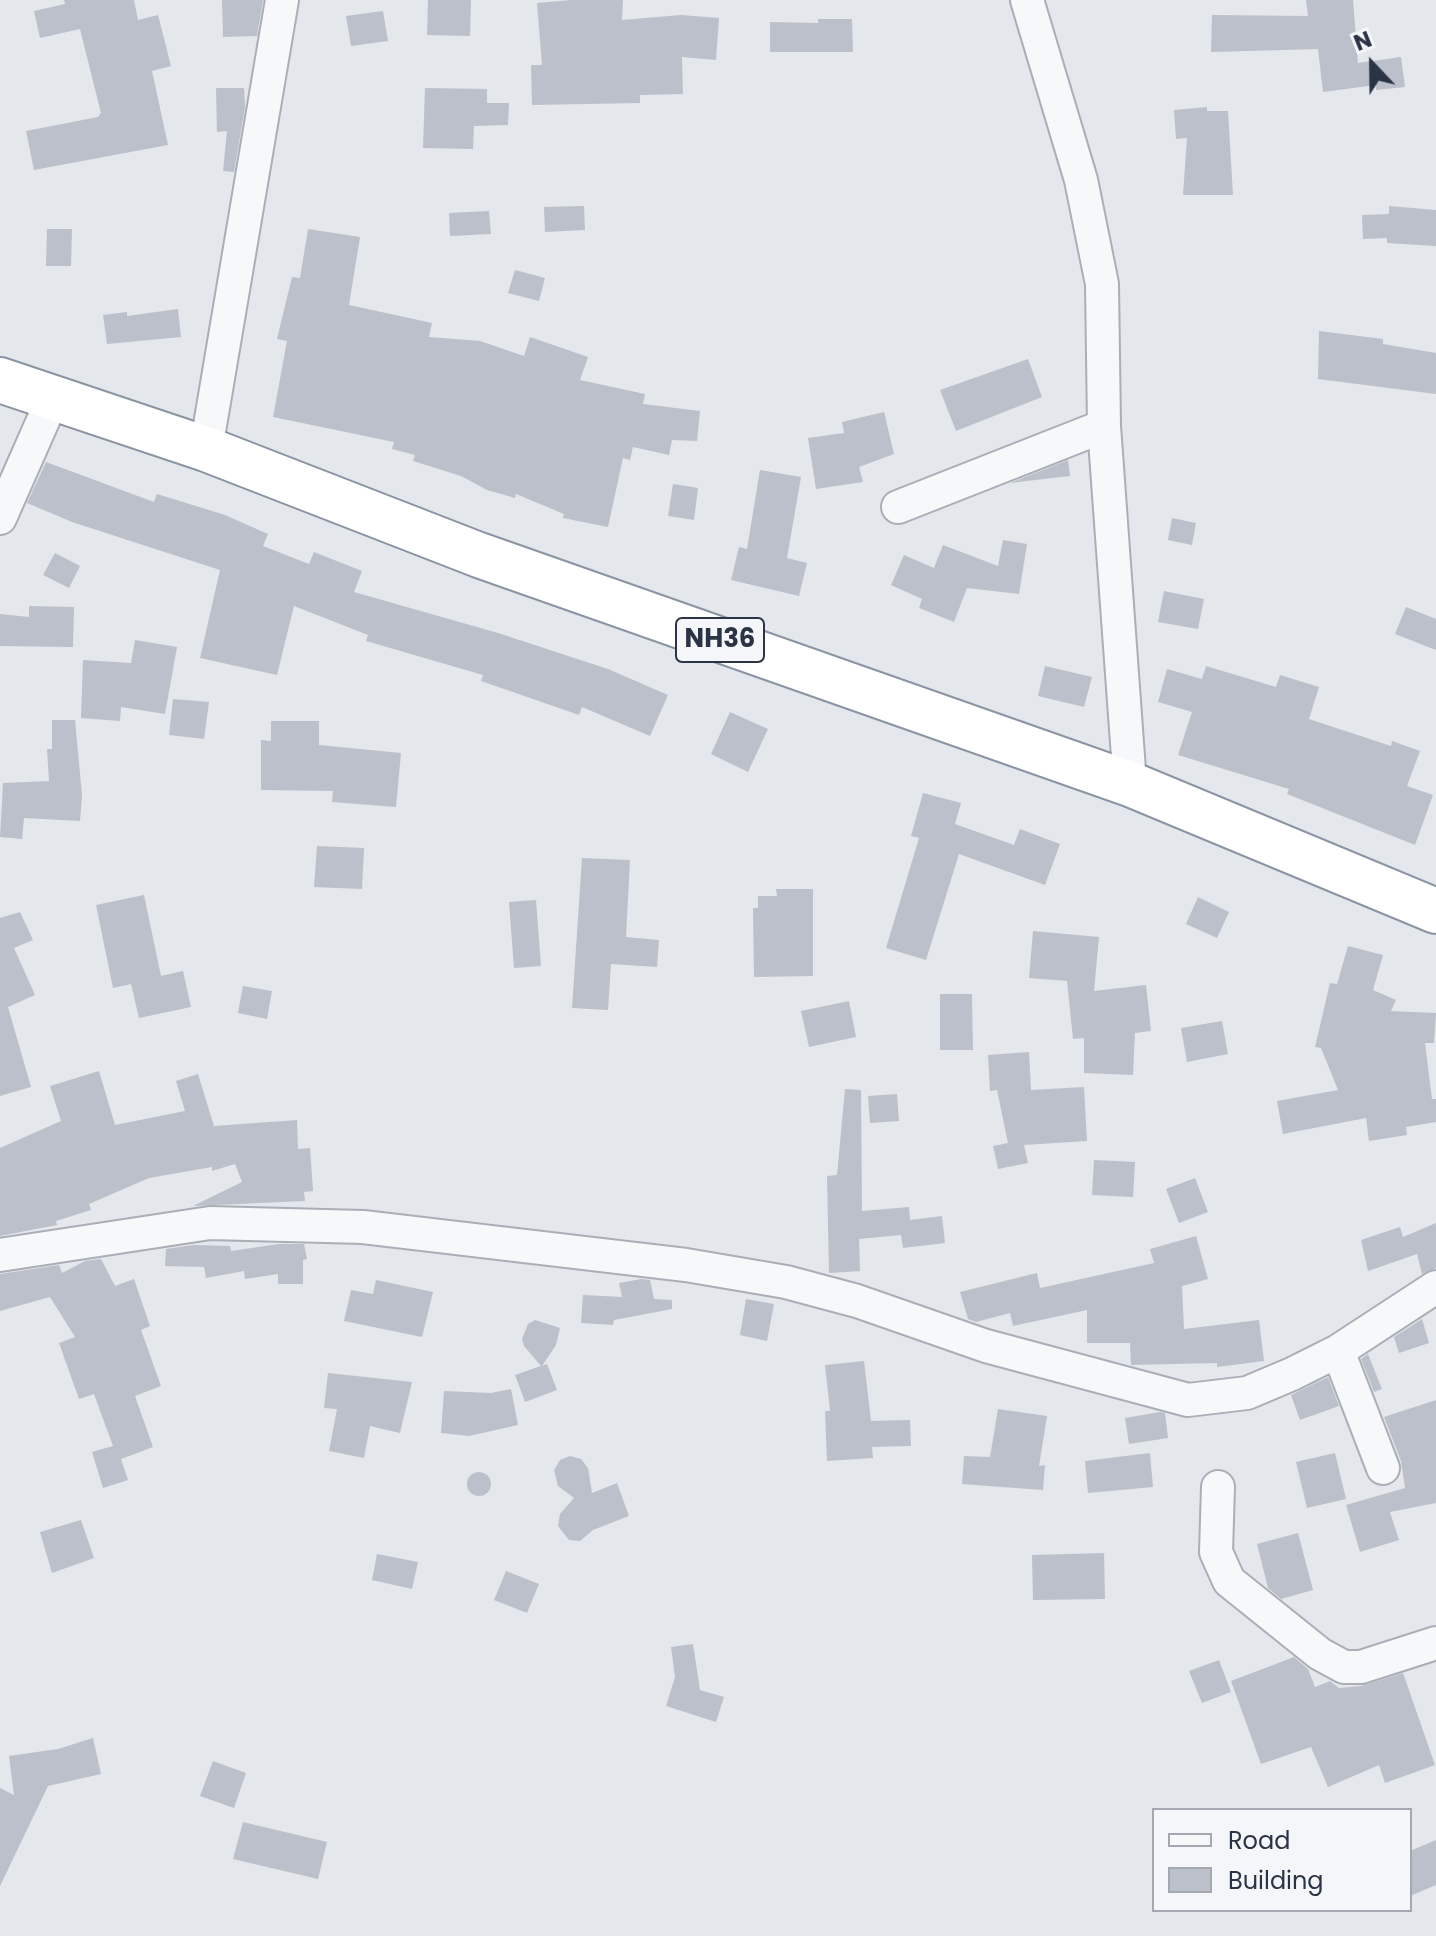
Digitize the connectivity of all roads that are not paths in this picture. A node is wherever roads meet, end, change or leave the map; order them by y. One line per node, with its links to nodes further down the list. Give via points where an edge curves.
1 (282, 0): 6 (street)
2 (1027, 0): 5 (street, via 1081,180 1102,284)
3 (0, 380): 4 (highway, NH36)
4 (53, 398): 6 (highway, NH36); 8 (street)
5 (1104, 426): 7 (street); 9 (street)
6 (206, 449): 9 (highway, NH36, via 479,555)
7 (898, 507)
8 (0, 518)
9 (1130, 784): 10 (highway, NH36)
10 (1436, 911)
11 (0, 1255): 13 (street, via 210,1223 363,1227 670,1263 786,1282 986,1346 1188,1400 1247,1393)
12 (1436, 1287): 13 (street)
13 (1338, 1351): 14 (street)
14 (1383, 1468)
15 (1218, 1487): 16 (street, via 1216,1552 1229,1581 1320,1654 1344,1667 1361,1667)
16 (1436, 1643)

